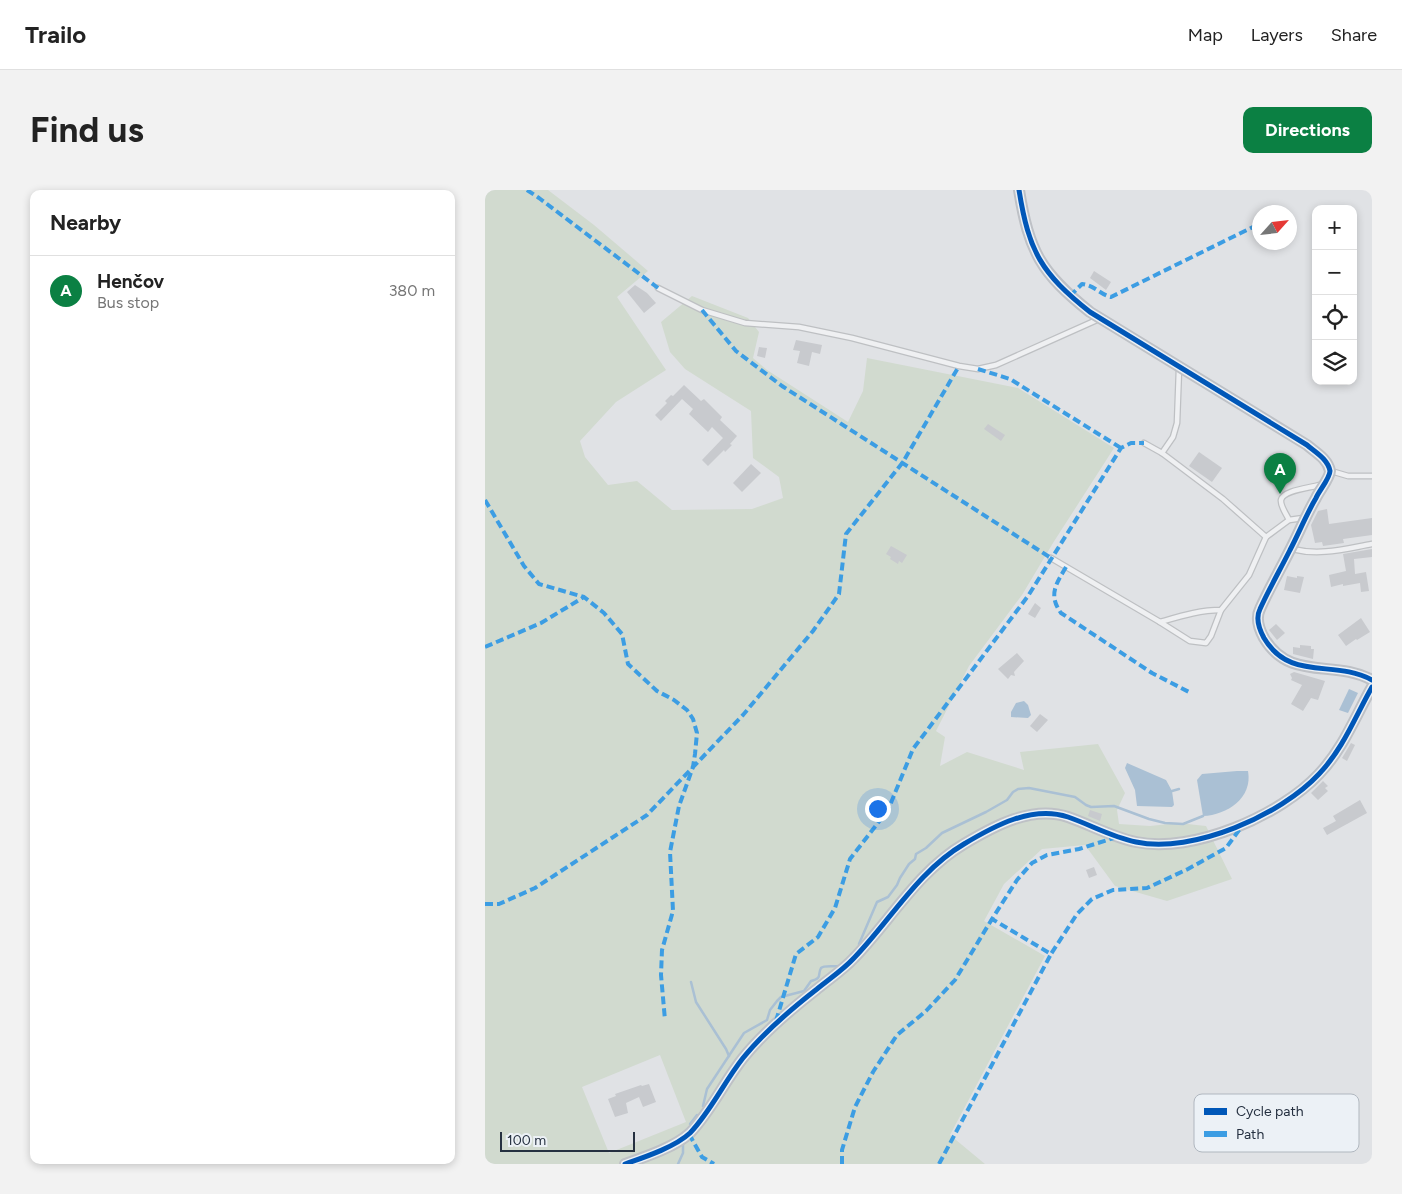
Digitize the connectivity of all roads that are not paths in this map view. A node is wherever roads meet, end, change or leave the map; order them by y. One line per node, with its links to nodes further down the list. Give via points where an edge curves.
1 (1019, 190): 3 (street, via 1029,237 1041,262 1063,290)
2 (658, 288): 3 (lane, via 702,310 745,323 799,327 978,370)
3 (1101, 318): 4 (street)
4 (1179, 367): 6 (lane, via 1177,422 1173,437); 7 (street, via 1307,445 1321,456)
5 (1144, 443): 6 (lane)
6 (1162, 453): 12 (lane, via 1223,499)
7 (1330, 470): 8 (lane, via 1348,476); 9 (street, via 1329,478)
8 (1372, 476)
9 (1323, 484): 10 (street); 11 (lane, via 1285,494 1281,500)
10 (1304, 518): 11 (lane); 14 (street)
11 (1289, 520): 12 (lane)
12 (1265, 537): 16 (lane, via 1249,575)
13 (1372, 544): 14 (lane, via 1319,553)
14 (1291, 549): 18 (street, via 1257,614 1259,628 1269,646 1283,660)
15 (1051, 558): 17 (lane)
16 (1221, 610): 17 (lane, via 1185,614); 17 (lane, via 1206,643 1190,642)
17 (1160, 622)
18 (1372, 680)
19 (1372, 688): 20 (street, via 1341,746 1313,780 1286,802 1219,834 1184,843 1157,845 1117,838 1066,816 1042,813 999,826 963,844 939,861 917,884 853,960 775,1023 743,1058 705,1115 684,1137)
20 (625, 1164)

